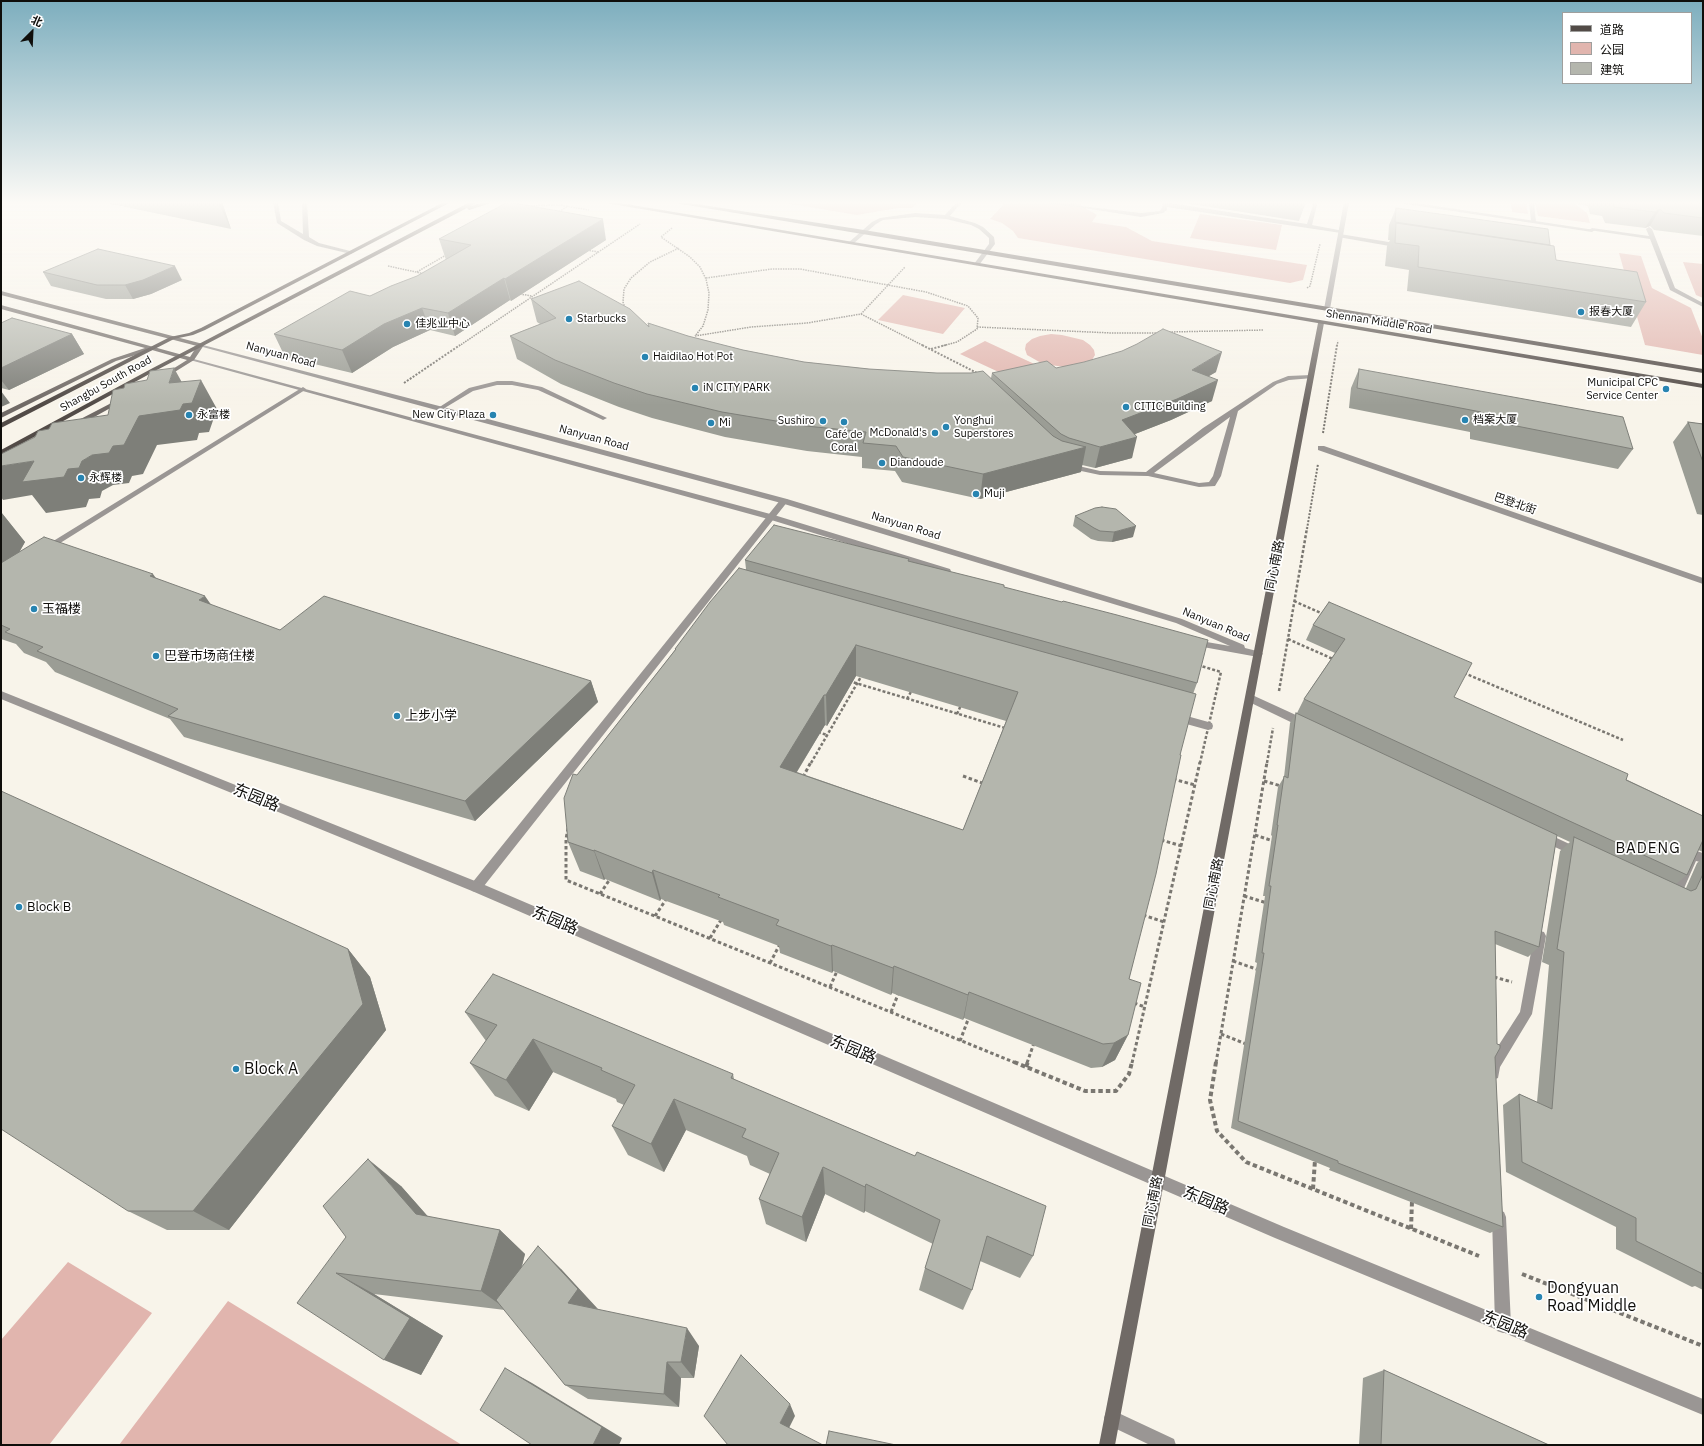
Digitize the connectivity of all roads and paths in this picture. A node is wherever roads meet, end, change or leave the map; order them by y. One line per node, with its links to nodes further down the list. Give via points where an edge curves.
1 (317, 269): 35 (main road, Shangbu South Road, via 203,329)
2 (346, 269): 38 (main road, Shangbu South Road)
3 (406, 269): 16 (path)
4 (422, 269): 16 (path)
5 (572, 269): 23 (path)
6 (641, 269): 27 (path, via 624,289 623,302)
7 (701, 269): 18 (path)
8 (768, 269): 18 (path)
9 (803, 269): 19 (path)
10 (902, 269): 19 (path)
11 (1009, 269): 29 (main road, Shennan Middle Road)
12 (1091, 269): 26 (main road, Shennan Middle Road)
13 (1314, 269): 20 (path)
14 (1334, 269): 26 (street)
15 (1664, 269): 24 (street, via 1672,289)
16 (417, 272): 17 (path)
17 (425, 274)
18 (706, 278): 34 (path, via 709,292 708,310 703,326)
19 (889, 284): 28 (path); 30 (path, via 926,292 968,306 978,318)
20 (1310, 286)
21 (1, 293): 35 (main road, Nanyuan Road)
22 (517, 293): 23 (path)
23 (533, 296): 49 (path)
24 (1703, 305)
25 (1, 307): 39 (main road)
26 (1327, 309): 43 (main road, Shennan Middle Road)
27 (627, 313)
28 (862, 314): 34 (path); 40 (path)
29 (1321, 323): 36 (main road, 同心南路); 47 (main road, Shennan Middle Road)
30 (977, 327): 33 (path); 40 (path, via 957,342)
31 (1259, 327): 32 (path, via 1266,329)
32 (1166, 332)
33 (1159, 333)
34 (696, 336): 37 (path)
35 (172, 338): 38 (main road, Nanyuan Road); 39 (main road, Shangbu South Road)
36 (1318, 338): 45 (main road, 同心南路); 57 (path, via 1338,341)
37 (692, 341)
38 (201, 345): 41 (main road, Shangbu South Road); 42 (main road, Shangbu South Road); 49 (street, Nanyuan Road)
39 (152, 348): 41 (main road); 53 (main road, Shangbu South Road, via 114,360); 55 (main road, Shangbu South Road)
40 (931, 349): 44 (path)
41 (180, 356): 42 (main road); 58 (main road, Shangbu South Road)
42 (192, 359): 46 (main road, Shangbu South Road); 48 (street)
43 (1703, 371)
44 (982, 375)
45 (1311, 376): 52 (street, via 1280,380); 89 (main road, 同心南路)
46 (153, 382)
47 (1703, 386)
48 (303, 389): 62 (street); 63 (street)
49 (387, 394): 51 (street, Nanyuan Road)
50 (126, 397): 56 (main road, Shangbu South Road)
51 (441, 408): 54 (street, via 471,389 490,384 512,383 540,388); 61 (street, Nanyuan Road)
52 (1235, 411): 60 (street); 60 (street, via 1217,476 1212,484 1199,485)
53 (1, 416)
54 (603, 418)
55 (1, 426)
56 (70, 427)
57 (1321, 448): 70 (street, 巴登北街); 76 (path)
58 (1, 453)
59 (1061, 463): 60 (street, via 1100,473)
60 (1148, 474)
61 (784, 501): 62 (street); 89 (street, Nanyuan Road, via 1179,621)
62 (771, 517): 68 (street); 71 (street)
63 (41, 550)
64 (831, 554): 65 (path); 66 (path); 82 (path, via 780,539)
65 (827, 560)
66 (873, 567): 67 (path); 69 (path)
67 (869, 573)
68 (953, 573)
69 (917, 580): 72 (path); 74 (path)
70 (1703, 581)
71 (716, 586): 73 (street); 133 (street)
72 (913, 587)
73 (727, 590)
74 (962, 594): 75 (path); 77 (path)
75 (959, 600)
76 (1294, 601): 79 (path); 85 (path)
77 (1007, 607): 78 (path); 80 (path)
78 (1004, 614)
79 (1324, 614)
80 (1056, 622): 81 (path); 83 (path)
81 (1053, 629)
82 (704, 635): 84 (path); 95 (path)
83 (1103, 636): 87 (path); 88 (path)
84 (711, 638)
85 (1288, 639): 91 (path); 103 (path)
86 (1189, 642): 89 (street, Nanyuan Road)
87 (1100, 643)
88 (1156, 652): 90 (path); 106 (path, via 1221,672)
89 (1258, 654): 101 (main road, 同心南路)
90 (1154, 659)
91 (1339, 662)
92 (864, 671): 96 (path)
93 (1462, 672): 113 (path)
94 (844, 679): 96 (path)
95 (668, 683): 97 (path); 110 (path)
96 (857, 683): 100 (path); 111 (path)
97 (674, 685)
98 (914, 686): 100 (path)
99 (1, 695): 133 (street, 东园路)
100 (907, 698): 104 (path)
101 (1250, 698): 103 (street); 165 (main road, 同心南路)
102 (963, 701): 104 (path)
103 (1276, 710): 109 (street); 117 (path)
104 (957, 714): 108 (path)
105 (1167, 714): 106 (street)
106 (1208, 726): 118 (path)
107 (814, 730): 111 (path)
108 (1012, 730)
109 (1318, 730)
110 (627, 735): 112 (path); 121 (path)
111 (828, 735): 116 (path)
112 (634, 738)
113 (1623, 740)
114 (963, 776): 119 (path)
115 (1172, 778): 118 (path)
116 (802, 780)
117 (1264, 781): 120 (path); 124 (path)
118 (1194, 785): 128 (path)
119 (992, 786)
120 (1287, 788)
121 (582, 794): 122 (path); 134 (path, via 571,813 566,839 566,880)
122 (589, 796)
123 (1534, 832): 127 (street)
124 (1255, 835): 126 (path); 136 (path)
125 (1160, 840): 128 (path)
126 (1276, 842)
127 (1556, 842): 129 (street); 130 (street)
128 (1182, 846): 142 (path)
129 (1583, 855)
130 (1553, 858)
131 (1703, 858): 135 (street, via 1693,855 1674,898)
132 (613, 875): 134 (path)
133 (476, 887): 165 (street, 东园路)
134 (600, 894): 140 (path)
135 (1667, 895)
136 (1244, 896): 138 (path); 146 (path)
137 (667, 897): 140 (path)
138 (1272, 905)
139 (1136, 912): 142 (path)
140 (655, 916): 144 (path)
141 (722, 918): 144 (path)
142 (1164, 922): 155 (path)
143 (1541, 927): 153 (street)
144 (710, 938): 147 (path)
145 (781, 942): 147 (path)
146 (1233, 961): 149 (path); 158 (path)
147 (770, 962): 152 (path)
148 (840, 966): 152 (path)
149 (1263, 971)
150 (1490, 983): 153 (path, via 1490,975)
151 (902, 984): 156 (path)
152 (830, 987): 156 (path)
153 (1531, 989): 163 (street, via 1526,1014 1493,1065)
154 (1130, 1001): 155 (path)
155 (1145, 1007): 162 (path, via 1129,1074 1116,1091 1086,1091)
156 (891, 1012): 160 (path)
157 (970, 1012): 160 (path)
158 (1220, 1034): 161 (path); 166 (path, via 1210,1100 1217,1131 1246,1162)
159 (1035, 1038): 162 (path)
160 (960, 1041): 162 (path)
161 (1250, 1045)
162 (1026, 1067)
163 (1494, 1087)
164 (1315, 1158): 166 (path)
165 (1158, 1180): 171 (street, 东园路); 174 (main road, 同心南路)
166 (1313, 1189): 169 (path)
167 (1412, 1199): 169 (path)
168 (1498, 1201): 170 (street)
169 (1412, 1229): 170 (path)
170 (1500, 1265): 171 (street); 172 (path)
171 (1503, 1325): 173 (street, 东园路)
172 (1703, 1346)
173 (1703, 1407)
174 (1112, 1418): 175 (main road, 同心南路); 176 (street)
175 (1107, 1445)
176 (1168, 1445)

